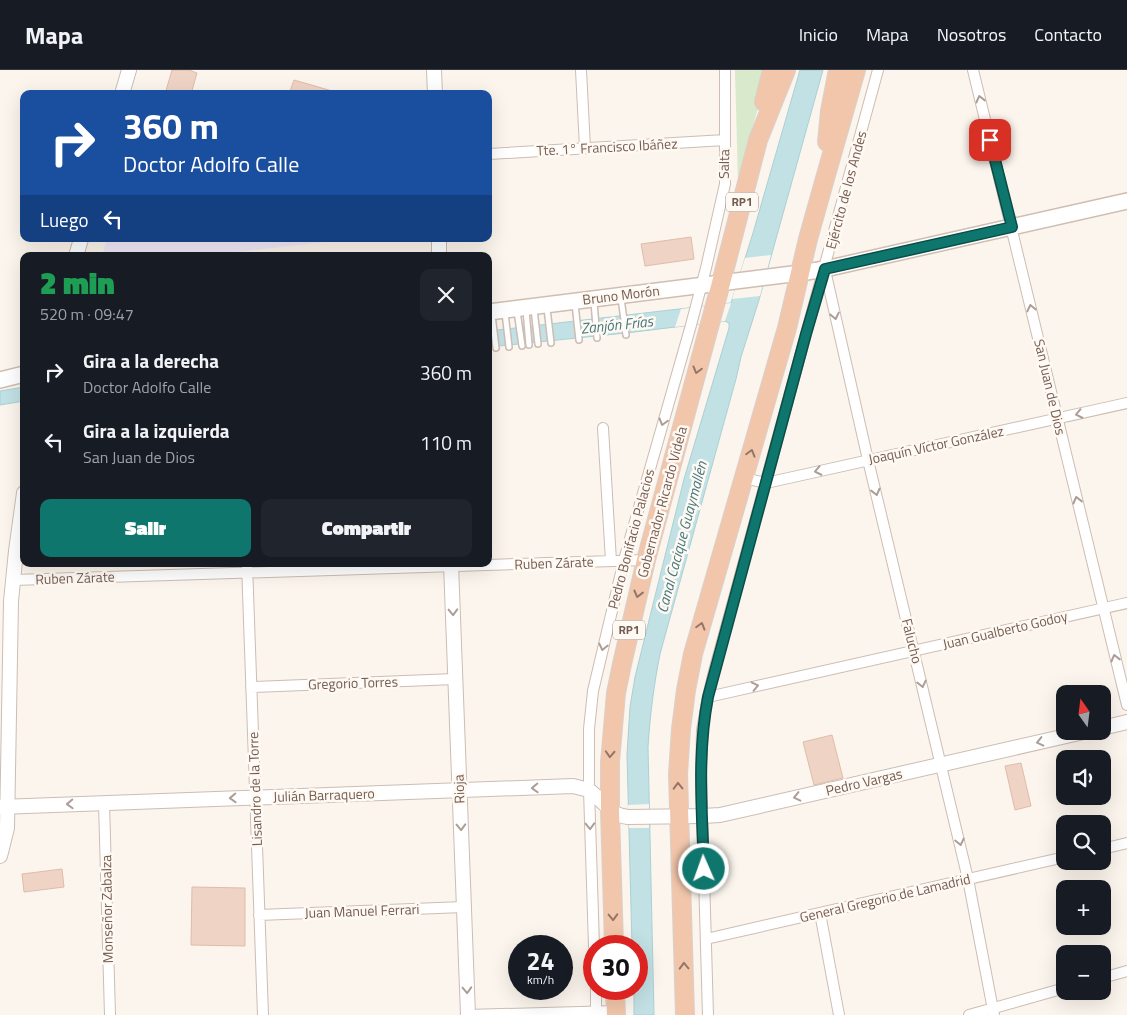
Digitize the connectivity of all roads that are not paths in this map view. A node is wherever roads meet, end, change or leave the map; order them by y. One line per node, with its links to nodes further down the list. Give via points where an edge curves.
1 (130, 70): 11 (street)
2 (434, 70): 12 (street)
3 (581, 70): 15 (street)
4 (724, 70): 13 (street, Salta)
5 (772, 70): 14 (highway, RP1)
6 (786, 70): 14 (highway, Gobernador Ricardo Videla / RP1)
7 (838, 70): 17 (highway, via 830,111)
8 (856, 70): 17 (highway)
9 (878, 70): 20 (street, Ejército de los Andes)
10 (973, 70): 19 (street, San Juan de Dios, one-way to 10)
11 (123, 90)
12 (435, 90)
13 (725, 140): 15 (street, Tte. 1° Francisco Ibáñez); 23 (street, Salta, via 725,184)
14 (758, 140): 22 (highway, Gobernador Ricardo Videla / RP1)
15 (585, 148): 16 (street, Tte. 1° Francisco Ibáñez)
16 (492, 154)
17 (824, 182): 21 (highway)
18 (1127, 201): 19 (main road, Bruno Morón)
19 (1012, 227): 20 (main road, Bruno Morón); 40 (street, San Juan de Dios, one-way to 19)
20 (825, 269): 21 (main road, Bruno Morón); 42 (street, Falucho, one-way to 42); 44 (street, Ejército de los Andes)
21 (800, 273): 22 (main road, Bruno Morón); 43 (highway, one-way to 21)
22 (729, 282): 23 (main road, Bruno Morón); 47 (highway, Gobernador Ricardo Videla / RP1, one-way to 47, via 715,305)
23 (701, 285): 24 (main road, Bruno Morón); 46 (street, Pedro Bonifacio Palacios, one-way to 46)
24 (621, 295): 25 (main road, Bruno Morón); 28 (lane)
25 (593, 299): 26 (main road, Bruno Morón); 29 (lane)
26 (574, 301): 27 (main road, Bruno Morón); 30 (lane)
27 (516, 309): 31 (lane, via 549,324); 32 (lane, via 536,326); 33 (lane, via 528,327); 34 (lane); 35 (lane, via 507,329); 36 (lane, via 494,330)
28 (626, 334)
29 (597, 337)
30 (579, 339)
31 (551, 342)
32 (538, 343)
33 (529, 344)
34 (522, 345)
35 (509, 346)
36 (496, 347)
37 (20, 375): 38 (main road)
38 (0, 380)
39 (1127, 403): 40 (street, Joaquín Víctor González, one-way to 40)
40 (1057, 418): 42 (street, Joaquín Víctor González); 55 (street, San Juan de Dios, one-way to 40)
41 (603, 428): 48 (street)
42 (868, 460): 44 (street, Joaquín Víctor González, one-way to 44); 56 (street, Falucho, one-way to 56)
43 (744, 478): 44 (street, Joaquín Víctor González); 72 (highway, one-way to 43, via 678,774 686,690 693,654)
44 (766, 482): 59 (street, Ejército de los Andes)
45 (20, 522): 53 (street)
46 (624, 560): 47 (street, Ruben Zárate); 48 (street, Ruben Zárate); 66 (street, Pedro Bonifacio Palacios, one-way to 66, via 593,691)
47 (646, 560): 70 (highway, Gobernador Ricardo Videla / RP1, one-way to 70, via 616,693)
48 (611, 561): 49 (street, Ruben Zárate)
49 (492, 564)
50 (315, 567): 52 (street, Ruben Zárate)
51 (451, 567): 57 (street, Rioja, one-way to 57)
52 (247, 568): 53 (street, Ruben Zárate); 58 (street, Lisandro de la Torre)
53 (13, 580): 69 (street)
54 (1127, 602): 55 (street, Juan Gualberto Godoy)
55 (1103, 608): 56 (street, Juan Gualberto Godoy); 60 (street, San Juan de Dios, one-way to 55)
56 (914, 651): 59 (street, Juan Gualberto Godoy, one-way to 56); 64 (street, Falucho, one-way to 64)
57 (455, 679): 58 (street, Gregorio Torres); 65 (street, Rioja)
58 (251, 687): 67 (street, Lisandro de la Torre)
59 (708, 697): 71 (street, Ejército de los Andes, via 702,730)
60 (1127, 705)
61 (1127, 722): 62 (street)
62 (1111, 726)
63 (1056, 738): 64 (street, Pedro Vargas, one-way to 64)
64 (941, 765): 71 (street, Pedro Vargas, one-way to 71, via 720,815); 77 (street, Falucho, one-way to 77)
65 (459, 790): 66 (street, Julián Barraquero, one-way to 65, via 573,786); 67 (street, Julián Barraquero); 78 (street, Rioja, one-way to 78)
66 (589, 790): 70 (street); 81 (street, Pedro Bonifacio Palacios, one-way to 81)
67 (255, 798): 68 (street, Julián Barraquero, one-way to 68); 80 (street, Lisandro de la Torre)
68 (104, 803): 69 (street, Julián Barraquero, one-way to 69); 92 (street, Monseñor Zabalza)
69 (4, 806): 75 (street, via 7,828)
70 (610, 811): 72 (street, Pedro Vargas, via 621,816); 82 (highway, Gobernador Ricardo Videla / RP1, one-way to 82)
71 (702, 816): 72 (street, Pedro Vargas); 83 (street, Ejército de los Andes)
72 (679, 817): 95 (highway, one-way to 72)
73 (1127, 843): 74 (street)
74 (1111, 847)
75 (0, 856)
76 (1056, 859): 77 (street, General Gregorio de Lamadrid)
77 (968, 879): 79 (street, General Gregorio de Lamadrid); 89 (street, Falucho)
78 (464, 907): 80 (street, Juan Manuel Ferrari); 94 (street, Rioja, one-way to 94)
79 (820, 913): 83 (street, General Gregorio de Lamadrid); 97 (street)
80 (259, 915): 93 (street, Lisandro de la Torre)
81 (594, 935)
82 (614, 935)
83 (706, 938): 96 (street, Ejército de los Andes)
84 (1127, 971): 85 (street)
85 (1111, 975)
86 (1056, 991): 89 (street)
87 (596, 1000): 91 (street)
88 (615, 1000): 90 (highway)
89 (994, 1012): 98 (street)
90 (616, 1013): 91 (street)
91 (596, 1014): 94 (street)
92 (110, 1015)
93 (263, 1015)
94 (468, 1015)
95 (685, 1015)
96 (708, 1015)
97 (839, 1015)
98 (969, 1015)

